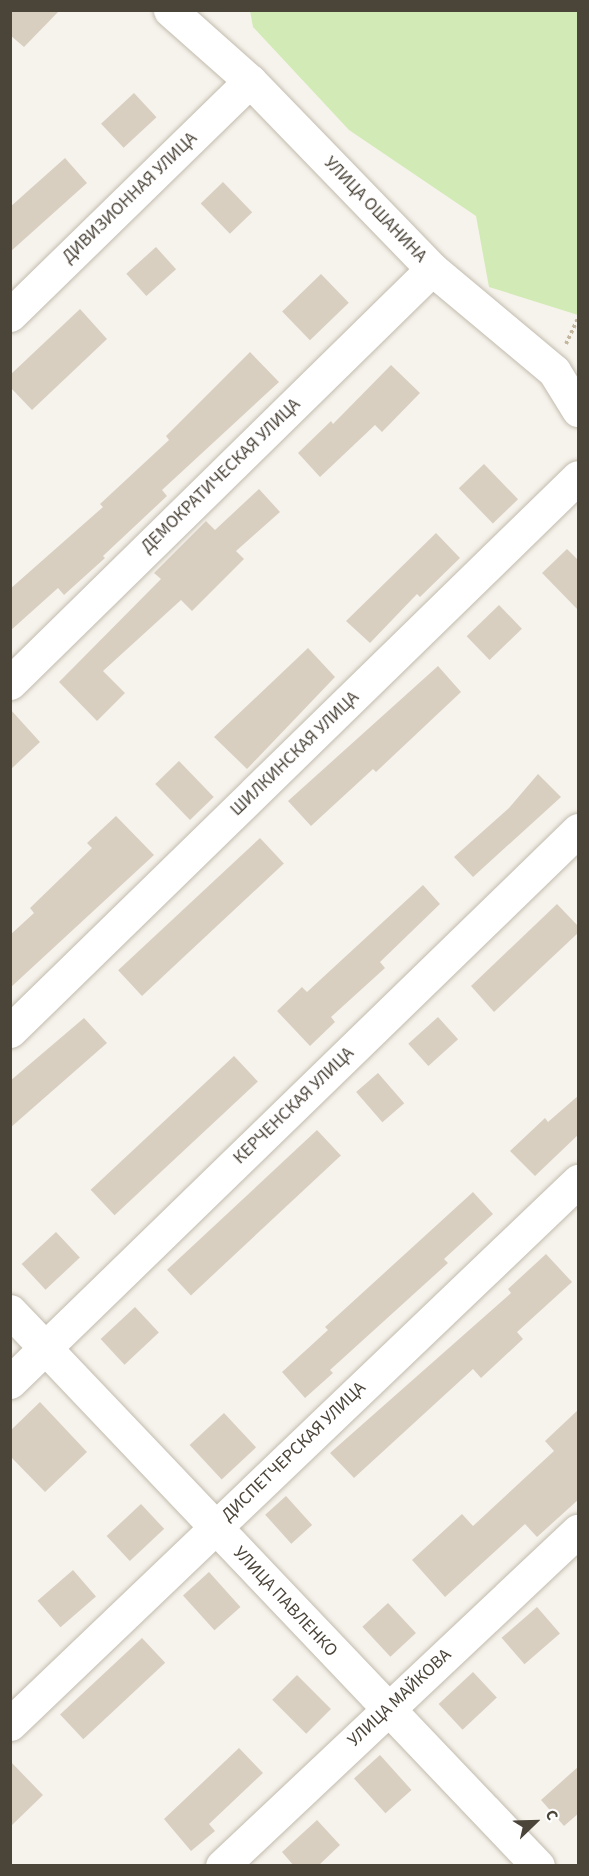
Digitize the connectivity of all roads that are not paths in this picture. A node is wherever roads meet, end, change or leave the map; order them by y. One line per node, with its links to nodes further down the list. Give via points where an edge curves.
1 (170, 10): 2 (street, УЛИЦА ОШАНИНА)
2 (250, 81): 3 (street, УЛИЦА ОШАНИНА); 4 (street, ДИВИЗИОННАЯ УЛИЦА)
3 (432, 269): 5 (street, УЛИЦА ОШАНИНА, via 554,371); 7 (street, ДЕМОКРАТИЧЕСКАЯ УЛИЦА)
4 (10, 315)
5 (579, 410)
6 (579, 477): 9 (street, ШИЛКИНСКАЯ УЛИЦА)
7 (10, 683)
8 (579, 830): 12 (street, КЕРЧЕНСКАЯ УЛИЦА)
9 (10, 1031)
10 (579, 1181): 14 (street, ДИСПЕТЧЕРСКАЯ УЛИЦА)
11 (10, 1311): 12 (street, УЛИЦА ПАВЛЕНКО)
12 (45, 1348): 13 (street, КЕРЧЕНСКАЯ УЛИЦА); 14 (street, УЛИЦА ПАВЛЕНКО)
13 (10, 1382)
14 (214, 1527): 16 (street, УЛИЦА ПАВЛЕНКО); 17 (street, ДИСПЕТЧЕРСКАЯ УЛИЦА)
15 (579, 1531): 16 (street, УЛИЦА МАЙКОВА)
16 (387, 1710): 18 (street, УЛИЦА МАЙКОВА); 19 (street, УЛИЦА ПАВЛЕНКО)
17 (10, 1725)
18 (222, 1866)
19 (538, 1866)

